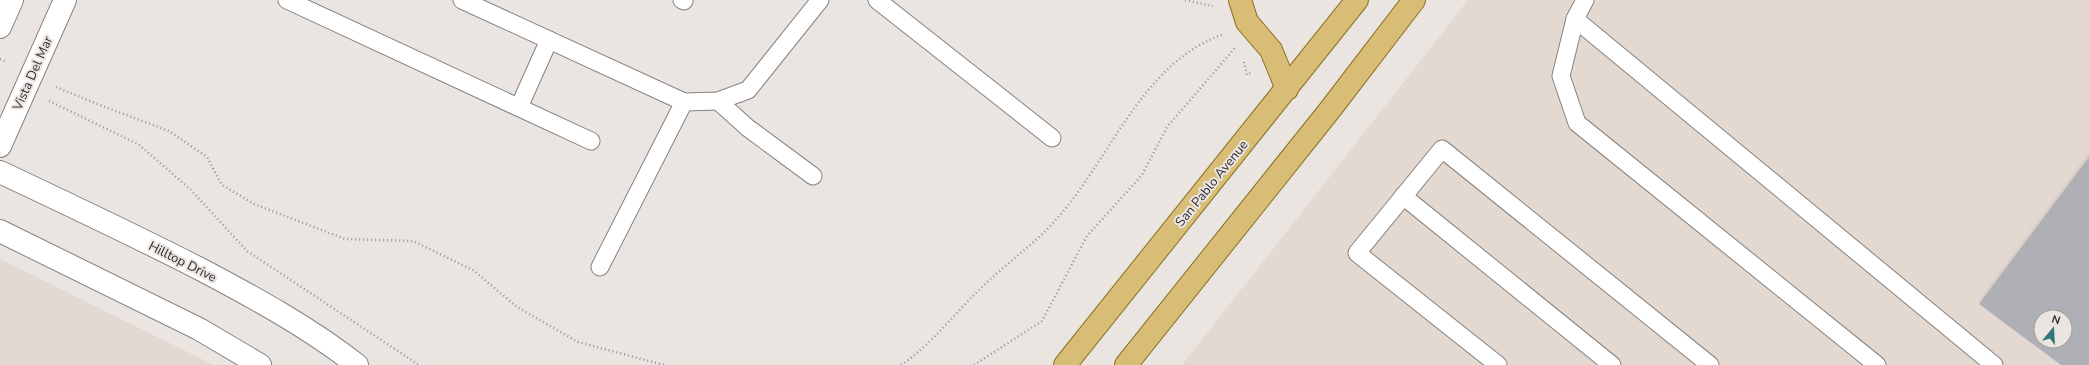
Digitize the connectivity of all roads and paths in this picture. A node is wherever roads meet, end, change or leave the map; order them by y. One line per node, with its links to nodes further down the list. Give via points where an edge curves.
1 (12, 0): 13 (main road)
2 (65, 0): 17 (main road, Vista Del Mar)
3 (287, 0): 11 (lane)
4 (462, 0): 15 (lane)
5 (820, 0): 19 (lane, via 748,90)
6 (877, 0): 22 (lane)
7 (1240, 0): 18 (main road, via 1247,22 1271,50)
8 (1357, 0): 18 (main road, San Pablo Avenue)
9 (1414, 0): 38 (main road, via 1329,111)
10 (1585, 0): 12 (lane)
11 (311, 5): 21 (lane)
12 (1575, 18): 42 (lane, via 1561,76 1577,123); 43 (lane)
13 (0, 27)
14 (1224, 34): 35 (path, via 1200,44 1178,58 1132,111 1090,177 1053,224 982,287 946,325)
15 (549, 40): 20 (lane); 21 (lane)
16 (1235, 47): 36 (path, via 1167,127 1142,175 1087,236 1042,321)
17 (28, 82): 24 (main road, Vista Del Mar); 30 (path, via 169,131 206,157 222,185 254,204 345,239 413,241 473,270 517,308 578,342); 33 (path, via 138,144 190,190 246,251)
18 (1286, 89): 37 (main road, San Pablo Avenue)
19 (718, 101): 20 (lane); 26 (lane, via 748,128)
20 (684, 102): 29 (lane)
21 (519, 107): 23 (lane)
22 (1052, 138)
23 (591, 141)
24 (0, 146)
25 (0, 172): 32 (main road, Hilltop Drive, via 161,249 254,297 340,351)
26 (813, 176)
27 (1403, 196): 39 (lane, via 1357,253); 40 (lane); 41 (lane, via 1442,149)
28 (0, 231): 31 (main road, via 199,329)
29 (600, 267)
30 (655, 364): 34 (path)
31 (260, 365)
32 (357, 365)
33 (419, 365)
34 (664, 365)
35 (901, 365)
36 (974, 365)
37 (1065, 365)
38 (1126, 365)
39 (1498, 365)
40 (1612, 365)
41 (1710, 365)
42 (1877, 365)
43 (1994, 365)

